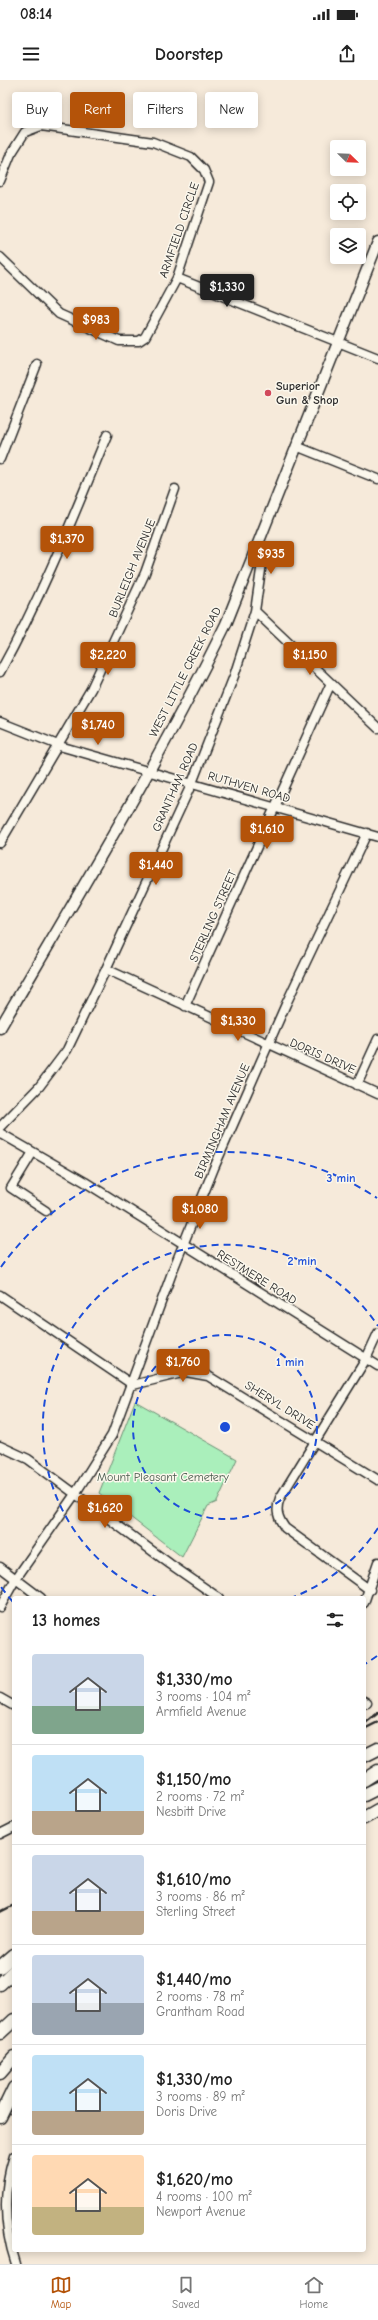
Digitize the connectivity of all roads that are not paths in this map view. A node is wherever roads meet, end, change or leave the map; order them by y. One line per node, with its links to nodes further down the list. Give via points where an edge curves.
1 (0, 181): 4 (street, ARMFIELD CIRCLE, via 11,154 25,132 41,126 153,142 191,157 204,170 209,182)
2 (378, 242): 5 (main road, WEST LITTLE CREEK ROAD)
3 (0, 257): 4 (street, ARMFIELD CIRCLE, via 59,314 119,340 139,341 145,337)
4 (177, 278): 5 (street)
5 (338, 341): 6 (street); 9 (main road, WEST LITTLE CREEK ROAD)
6 (378, 358)
7 (37, 364): 10 (street)
8 (107, 435): 15 (street, via 48,577 26,625)
9 (296, 446): 11 (street); 13 (main road, WEST LITTLE CREEK ROAD)
10 (0, 460)
11 (378, 479)
12 (175, 489): 19 (street, BURLEIGH AVENUE, via 145,573 124,620 91,689)
13 (259, 539): 14 (street, GRANTHAM ROAD, via 262,563); 20 (main road, WEST LITTLE CREEK ROAD, via 226,624)
14 (255, 611): 16 (street); 21 (street, GRANTHAM ROAD, via 234,676)
15 (0, 672)
16 (332, 683): 18 (street); 22 (street, STERLING STREET)
17 (0, 722): 19 (street, RUTHVEN ROAD)
18 (378, 728)
19 (58, 745): 20 (street, RUTHVEN ROAD); 25 (street, BURLEIGH AVENUE)
20 (149, 771): 21 (street, RUTHVEN ROAD); 28 (main road, WEST LITTLE CREEK ROAD)
21 (192, 783): 22 (street, RUTHVEN ROAD); 26 (street, GRANTHAM ROAD)
22 (276, 807): 23 (street, RUTHVEN ROAD); 27 (street, STERLING STREET)
23 (367, 833): 24 (street, RUTHVEN ROAD); 30 (street, BIRMINGHAM AVENUE)
24 (378, 836)
25 (0, 843)
26 (106, 969): 27 (street, DORIS DRIVE); 33 (street, GRANTHAM ROAD, via 67,1050 39,1087)
27 (185, 1006): 30 (street, DORIS DRIVE)
28 (0, 1028)
29 (378, 1039): 31 (street)
30 (268, 1044): 31 (street, DORIS DRIVE); 37 (street, BIRMINGHAM AVENUE)
31 (357, 1085): 32 (street, DORIS DRIVE)
32 (378, 1094)
33 (0, 1127)
34 (0, 1133): 35 (street, RESTMERE ROAD)
35 (33, 1152): 36 (street, via 11,1188); 37 (street, RESTMERE ROAD)
36 (46, 1211)
37 (183, 1244): 40 (street, RESTMERE ROAD); 42 (street, BIRMINGHAM AVENUE)
38 (0, 1295): 42 (street)
39 (378, 1333): 40 (street)
40 (366, 1358): 41 (street, RESTMERE ROAD); 43 (street)
41 (378, 1366)
42 (132, 1385): 43 (street, SHERYL DRIVE, via 186,1372 208,1376); 46 (street, BIRMINGHAM AVENUE, via 112,1435)
43 (315, 1441): 45 (street, SHERYL DRIVE); 50 (street, via 280,1498 277,1515 285,1528)
44 (0, 1446): 46 (street, via 28,1459)
45 (378, 1480)
46 (75, 1494): 49 (street, BIRMINGHAM AVENUE); 52 (street)
47 (378, 1562): 50 (street)
48 (0, 1567): 49 (street)
49 (15, 1580): 51 (street); 54 (street, BIRMINGHAM AVENUE)
50 (370, 1590): 53 (street)
51 (38, 1596)
52 (216, 1596)
53 (366, 1599)
54 (0, 1607)
55 (0, 1698): 56 (street)
56 (12, 1705)
57 (378, 1749): 58 (highway)
58 (366, 1755)
59 (378, 1770): 60 (highway); 61 (highway)
60 (366, 1773)
61 (366, 1779)
62 (378, 1788): 63 (highway)
63 (366, 1794)
64 (378, 1810): 65 (highway)
65 (366, 1817)
66 (12, 1828): 67 (street)
67 (0, 1834)
68 (12, 1957): 69 (highway)
69 (0, 1967)
70 (12, 1973): 71 (highway)
71 (0, 1984)
72 (12, 2022): 73 (highway)
73 (0, 2033)
74 (12, 2054): 76 (highway)
75 (12, 2059): 77 (highway)
76 (0, 2065)
77 (0, 2073)
78 (12, 2092): 79 (highway)
79 (0, 2117)
80 (12, 2164): 81 (street, via 6,2188 6,2216)
81 (12, 2245)
82 (14, 2252): 83 (street)
83 (16, 2264)

